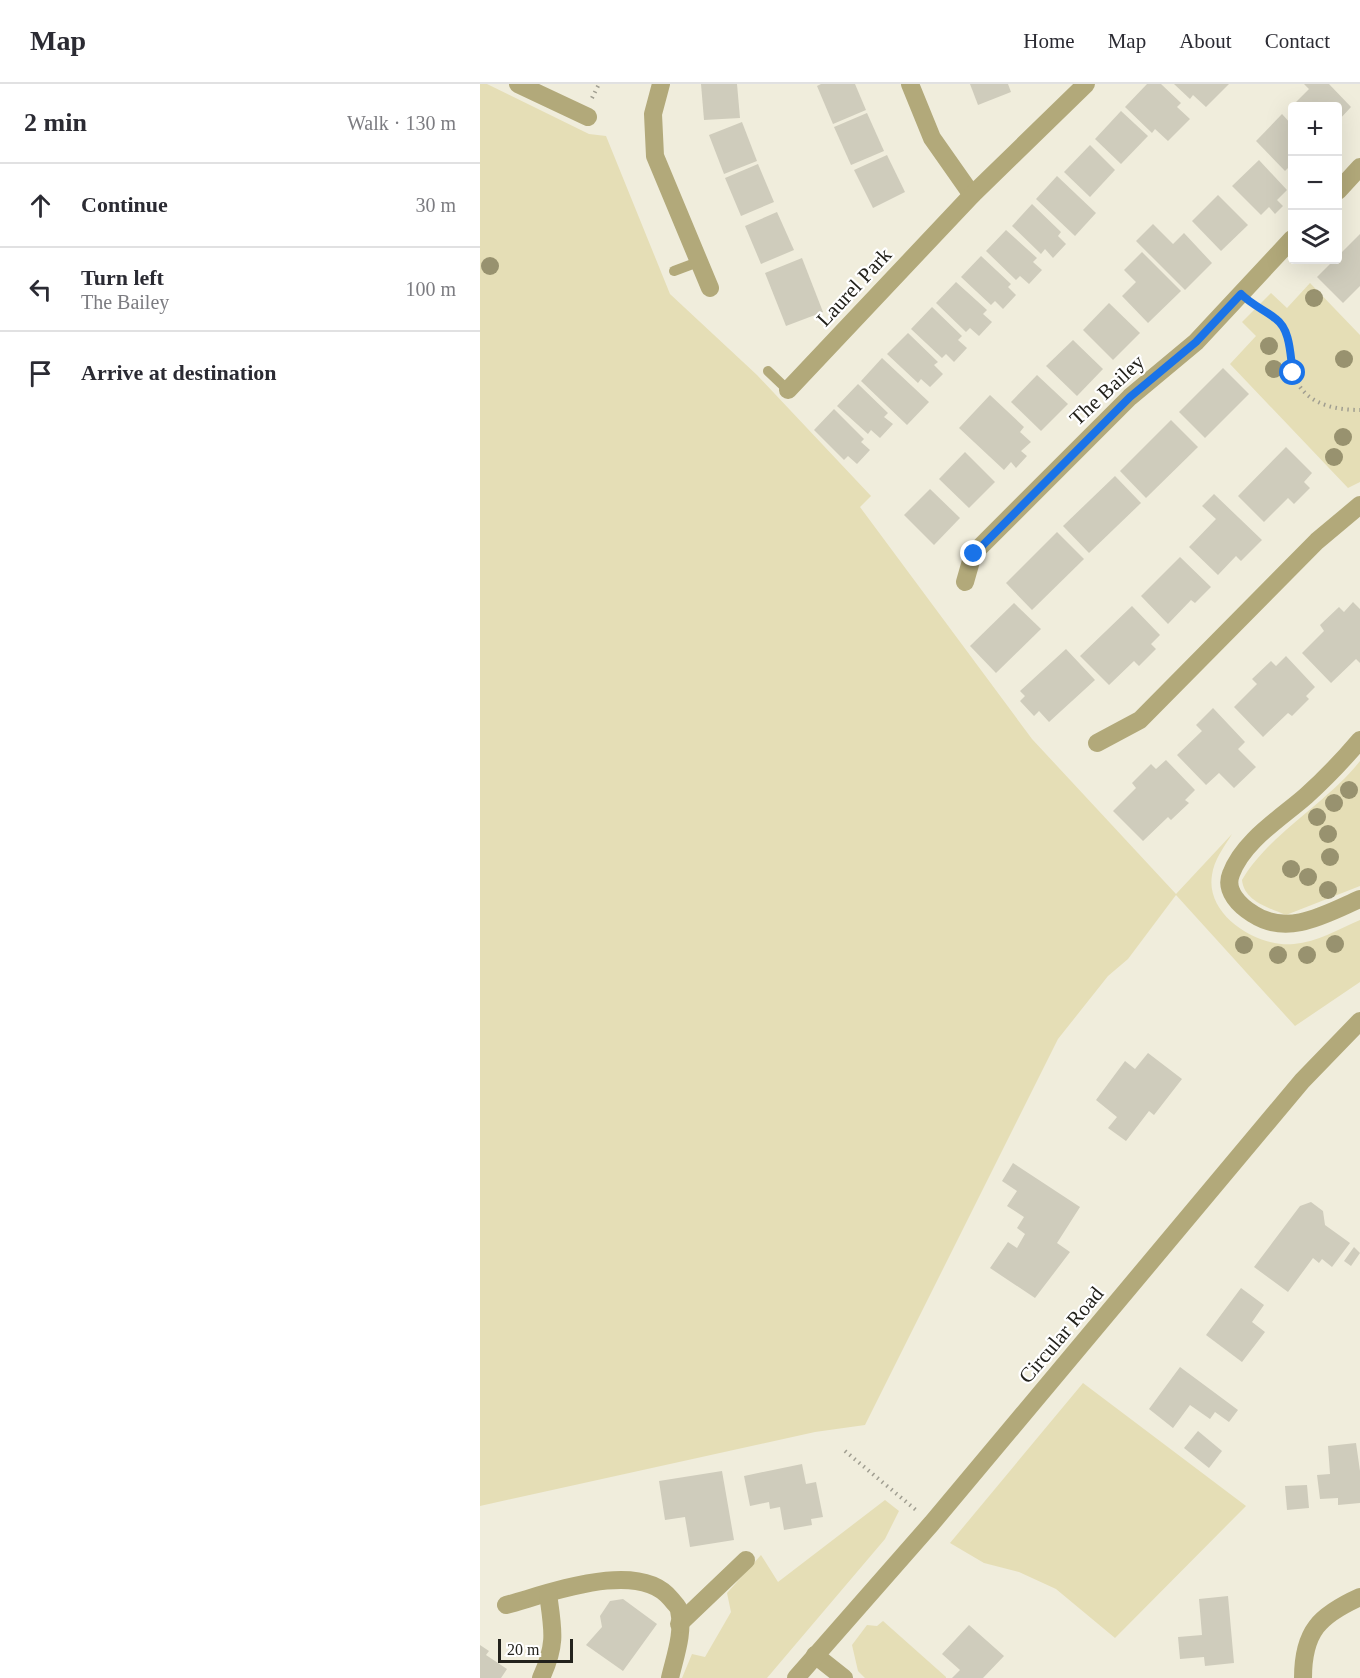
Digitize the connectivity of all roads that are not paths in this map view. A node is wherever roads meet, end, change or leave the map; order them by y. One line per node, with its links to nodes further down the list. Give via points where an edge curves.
1 (518, 84): 5 (street)
2 (661, 84): 10 (street, via 653,114 655,156)
3 (910, 84): 8 (street, via 932,138)
4 (1086, 84): 8 (street, Laurel Park)
5 (590, 109)
6 (1360, 167): 7 (street)
7 (1342, 187)
8 (972, 195): 14 (street, Laurel Park)
9 (1288, 244): 16 (street, The Bailey, via 1196,342 1130,397 974,554)
10 (698, 262): 11 (lane); 12 (street)
11 (674, 271)
12 (710, 288)
13 (768, 371): 14 (lane, Laurel Park)
14 (788, 390)
15 (1360, 505): 18 (street, via 1317,541 1140,720)
16 (964, 582)
17 (1360, 740): 19 (street, via 1336,768 1240,857 1230,875 1230,891 1244,909 1279,924 1298,925)
18 (1097, 743)
19 (1360, 899)
20 (1360, 1021): 26 (street, Circular Road, via 1302,1081 932,1523)
21 (746, 1560): 25 (street)
22 (548, 1594): 24 (street); 25 (street, via 603,1580 647,1582 667,1593 678,1609); 27 (street, via 552,1656)
23 (1360, 1597): 31 (street, via 1333,1609 1315,1627 1303,1657)
24 (506, 1605)
25 (679, 1624): 28 (street, via 680,1641)
26 (815, 1655): 29 (street, Circular Road); 30 (street)
27 (542, 1678)
28 (670, 1678)
29 (795, 1678)
30 (844, 1678)
31 (1303, 1678)

